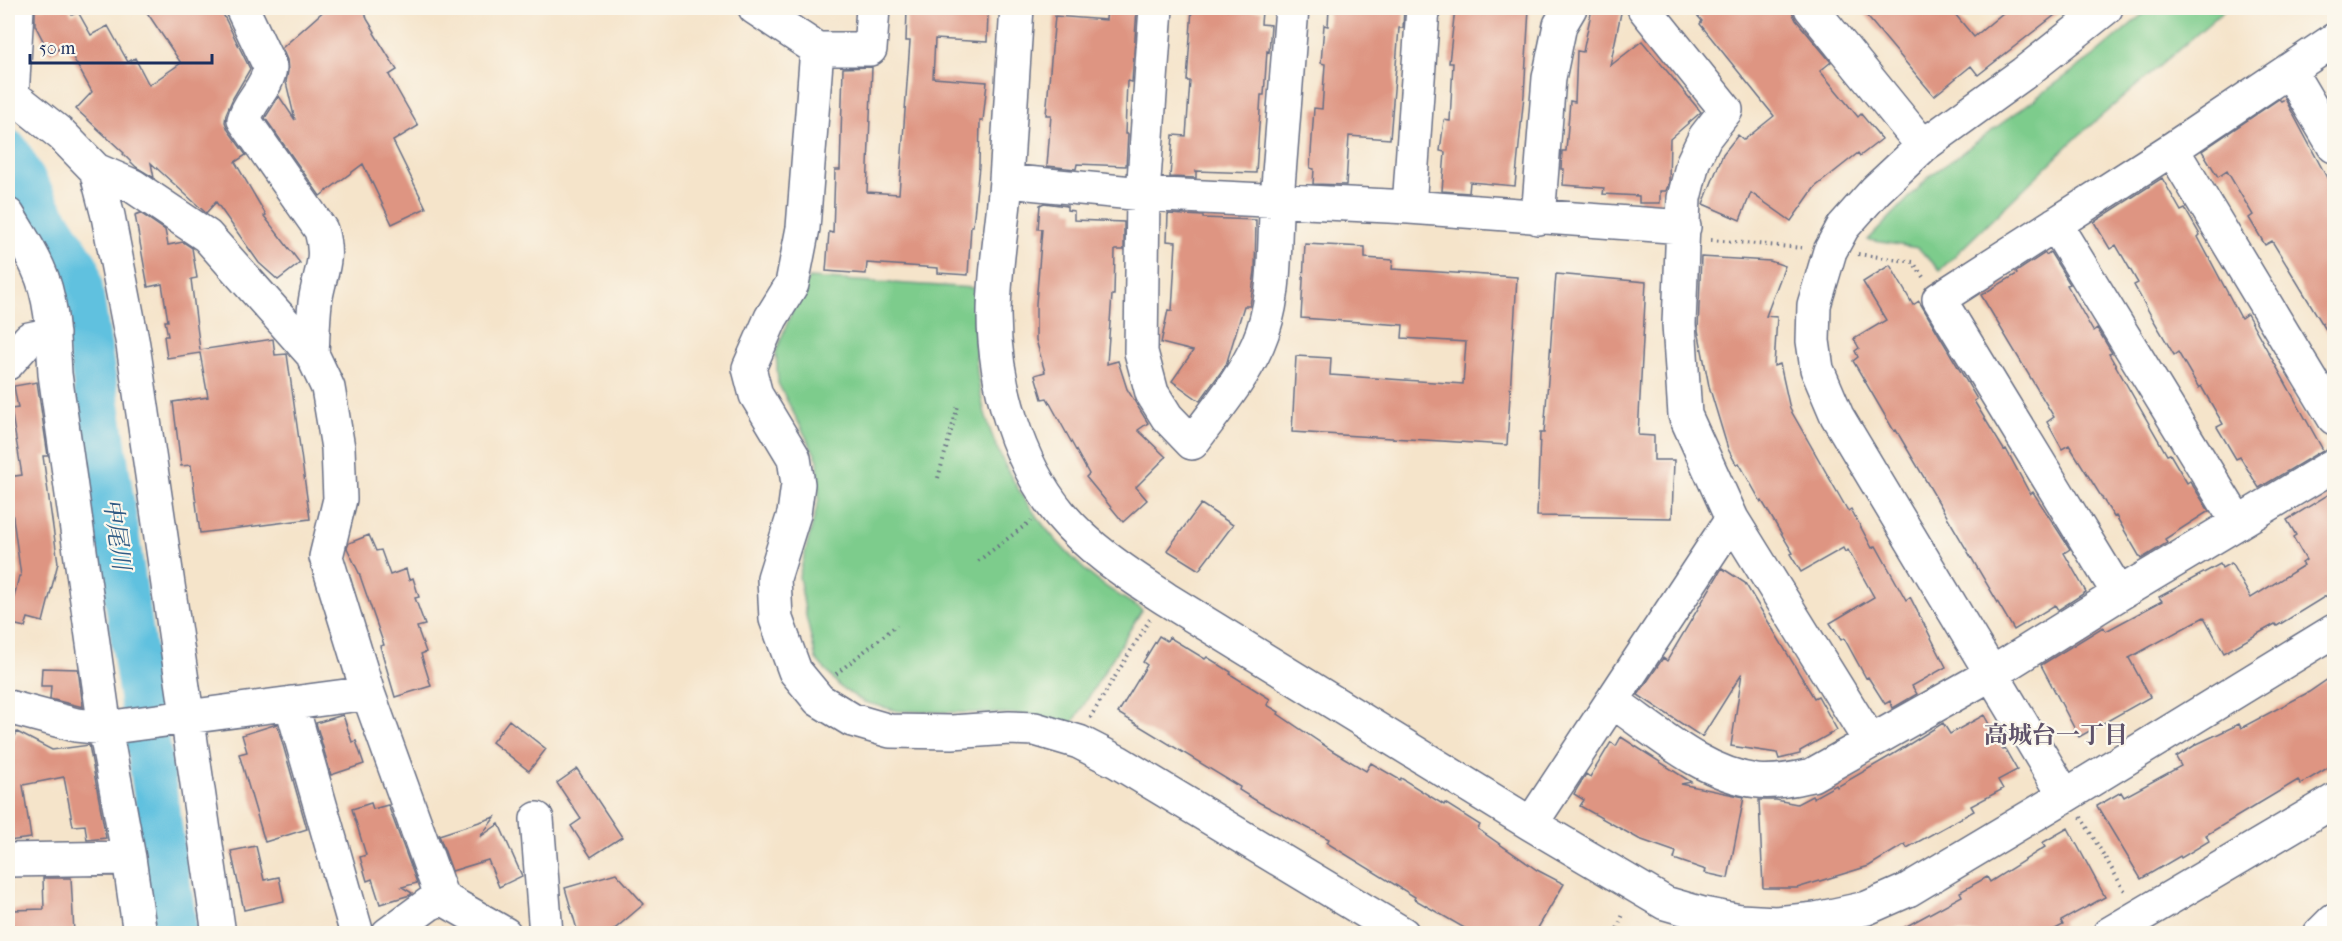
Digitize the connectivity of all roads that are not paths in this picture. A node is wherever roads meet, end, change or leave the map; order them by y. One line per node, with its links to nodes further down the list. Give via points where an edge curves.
1 (17, 8): 16 (street)
2 (242, 8): 30 (street, via 270,67 269,76 246,108 244,120 321,230 325,245 324,268 315,301)
3 (755, 8): 14 (street)
4 (873, 8): 14 (street, via 870,49)
5 (1017, 8): 21 (street)
6 (1156, 8): 22 (street)
7 (1292, 8): 23 (street)
8 (1423, 8): 24 (street)
9 (1570, 8): 26 (street, via 1560,25 1549,78)
10 (1644, 8): 28 (street, via 1726,110 1705,137 1693,162 1684,198)
11 (1811, 8): 17 (street)
12 (2106, 8): 17 (street)
13 (2334, 40): 15 (street)
14 (817, 49): 60 (street, via 799,253 792,284 771,318 749,368 756,394 794,458 798,484 794,514 774,578 776,619 795,671 819,700 852,720 890,731 1035,729 1078,741)
15 (2289, 70): 18 (street); 19 (street)
16 (10, 94): 20 (street, via 62,135)
17 (1923, 146): 38 (street, via 1844,227 1844,253 1814,305 1813,341 1817,369 1837,416)
18 (2334, 146)
19 (2172, 149): 27 (street); 32 (street)
20 (96, 170): 30 (street, via 133,186 207,236); 43 (street, via 133,345)
21 (1006, 181): 22 (street); 49 (street, via 994,316 1000,377 1009,422 1060,514 1107,560 1166,599)
22 (1143, 194): 23 (street); 23 (street, via 1141,352 1152,393 1167,417 1192,442 1229,393 1267,320 1272,297)
23 (1277, 201): 24 (street)
24 (1409, 207): 26 (street)
25 (8, 215): 29 (street, via 38,268)
26 (1538, 218): 28 (street)
27 (2055, 224): 35 (street); 36 (street, via 1939,299)
28 (1683, 232): 34 (street, via 1679,324 1685,415)
29 (53, 334): 31 (street, via 29,339); 44 (street, via 55,374)
30 (312, 354): 39 (street, via 328,388 338,448 340,499 326,556)
31 (8, 363)
32 (2334, 418)
33 (2334, 465): 35 (street)
34 (1732, 519): 40 (street); 45 (street)
35 (2238, 523): 36 (street)
36 (2120, 594): 38 (street)
37 (2334, 631): 47 (street)
38 (1991, 674): 45 (street); 47 (street)
39 (368, 693): 41 (street); 52 (street)
40 (1612, 701): 45 (street, via 1700,762 1759,781 1812,775); 49 (street)
41 (291, 703): 43 (street); 56 (street)
42 (8, 707): 44 (street, via 76,725)
43 (181, 717): 44 (street); 55 (street)
44 (105, 728): 50 (street)
45 (1870, 741)
46 (2334, 801): 61 (street)
47 (2072, 804): 49 (street, via 1867,908 1776,922 1740,921 1665,903)
48 (537, 819): 59 (street)
49 (1531, 824)
50 (129, 858): 51 (street); 54 (street)
51 (8, 860)
52 (442, 898): 57 (street); 58 (street)
53 (2334, 920): 62 (street)
54 (140, 933)
55 (219, 933)
56 (357, 933)
57 (388, 933)
58 (505, 933)
59 (546, 933)
60 (1403, 933)
61 (2109, 933)
62 (2320, 933)

